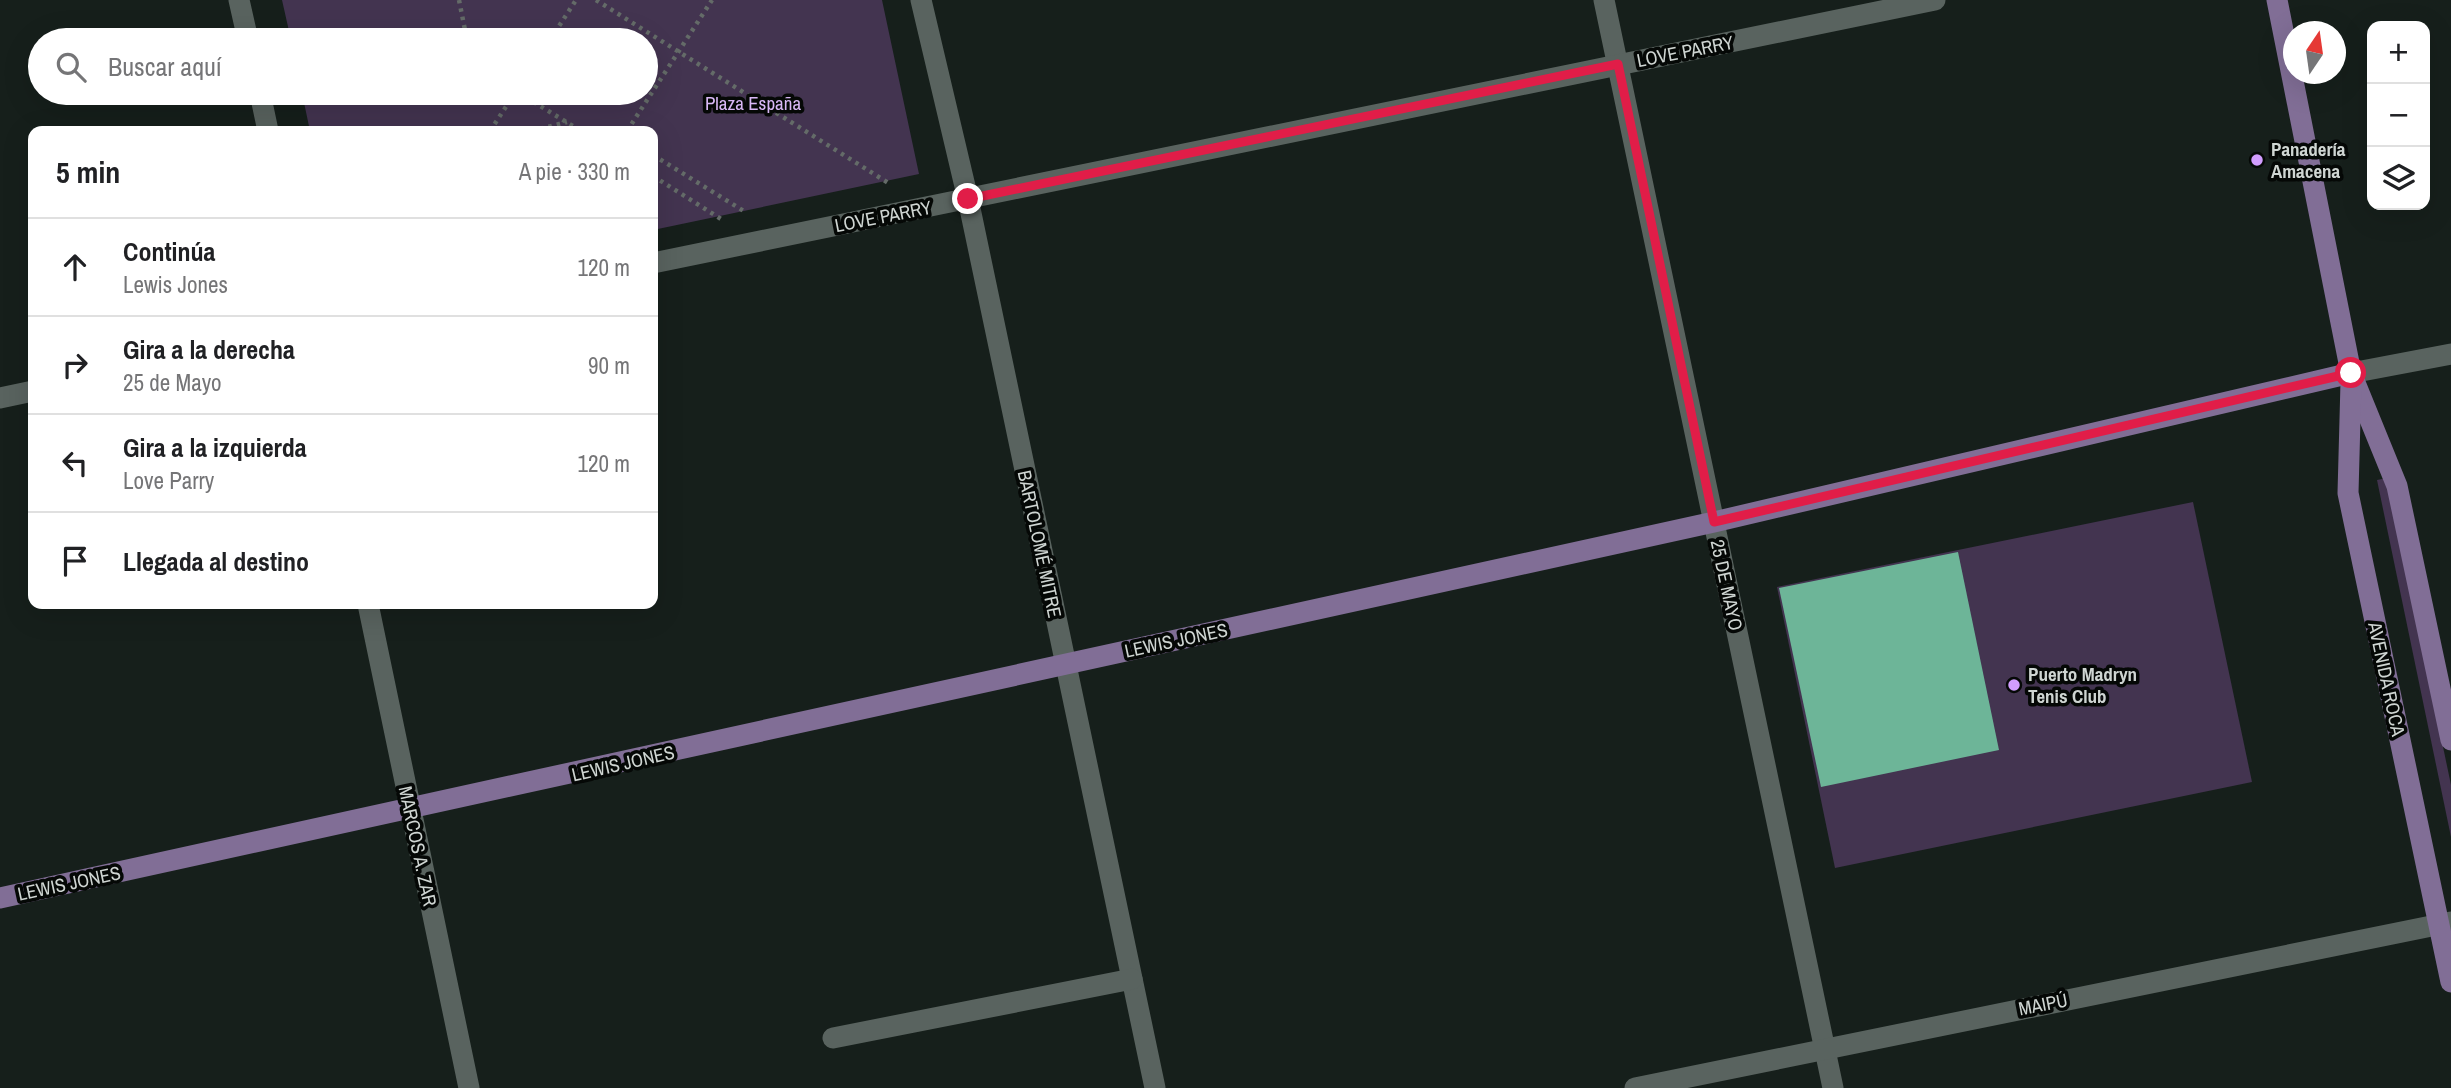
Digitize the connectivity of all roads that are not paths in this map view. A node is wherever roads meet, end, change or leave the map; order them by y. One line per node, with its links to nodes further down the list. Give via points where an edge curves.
1 (239, 0): 6 (street)
2 (921, 0): 10 (street, BARTOLOMÉ MITRE)
3 (1604, 0): 7 (street, 25 DE MAYO)
4 (1936, 0): 7 (street, LOVE PARRY)
5 (2277, 0): 13 (main road, AVENIDA ROCA)
6 (245, 28)
7 (1618, 64): 10 (street, LOVE PARRY); 16 (street, 25 DE MAYO)
8 (263, 105): 9 (street)
9 (267, 126)
10 (968, 199): 11 (street, LOVE PARRY); 18 (street, BARTOLOMÉ MITRE)
11 (658, 262)
12 (2451, 354): 13 (street)
13 (2351, 373): 16 (main road, LEWIS JONES); 19 (main road, AVENIDA ROCA, via 2397,486); 22 (main road, AVENIDA ROCA, via 2348,493)
14 (28, 392): 15 (street)
15 (0, 398)
16 (1714, 522): 18 (main road, LEWIS JONES); 26 (street, 25 DE MAYO)
17 (369, 609): 20 (street, MARCOS A. ZAR)
18 (1066, 664): 20 (main road, LEWIS JONES); 23 (street, BARTOLOMÉ MITRE)
19 (2451, 740)
20 (410, 810): 21 (main road, LEWIS JONES); 27 (street, MARCOS A. ZAR)
21 (0, 898)
22 (2445, 923): 24 (main road, AVENIDA ROCA); 26 (street, MAIPÚ)
23 (1132, 979): 25 (street); 28 (street, BARTOLOMÉ MITRE)
24 (2451, 982)
25 (833, 1038)
26 (1824, 1048): 29 (street, MAIPÚ); 30 (street, 25 DE MAYO)
27 (469, 1088)
28 (1155, 1088)
29 (1635, 1088)
30 (1833, 1088)

